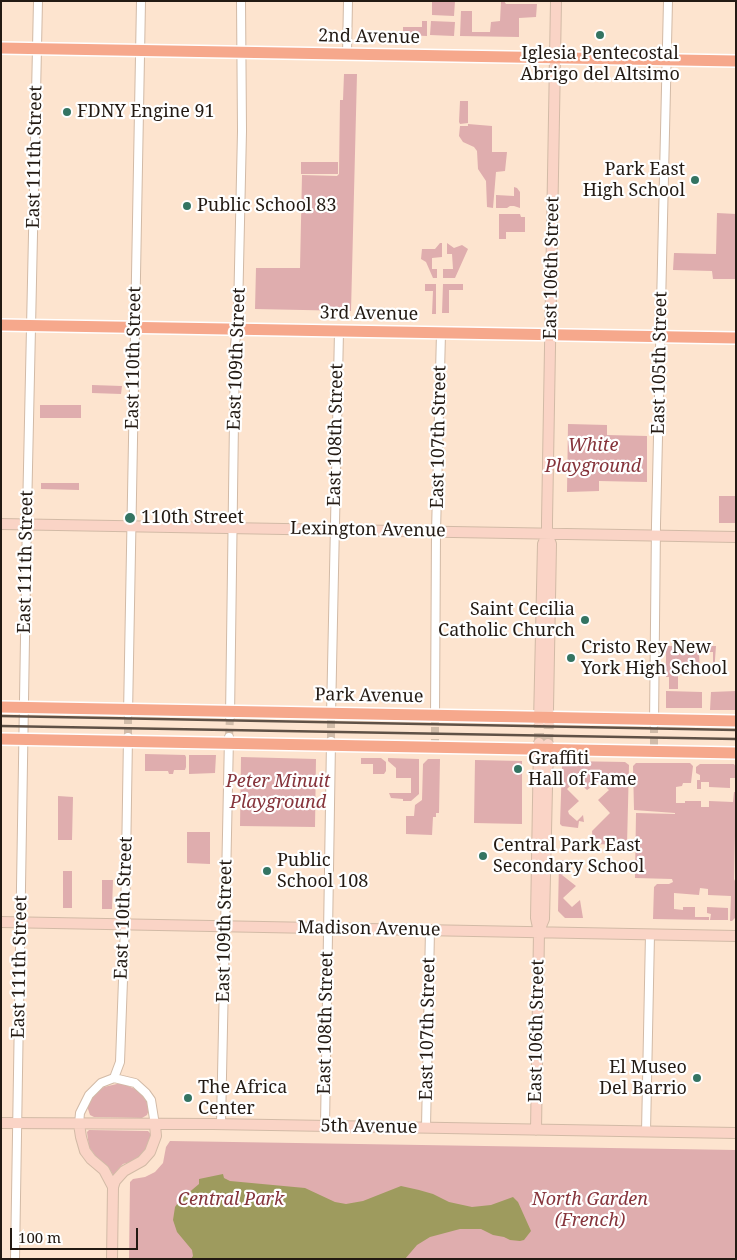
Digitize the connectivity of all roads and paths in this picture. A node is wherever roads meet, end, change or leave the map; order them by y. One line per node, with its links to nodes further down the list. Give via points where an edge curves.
1 (38, 1): 8 (street, East 111th Street)
2 (141, 1): 9 (street, East 110th Street)
3 (241, 1): 10 (street, East 109th Street)
4 (348, 1): 11 (street)
5 (556, 1): 12 (main road, East 106th Street)
6 (668, 1): 13 (street, East 105th Street)
7 (1, 48): 8 (main road, 2nd Avenue)
8 (37, 49): 9 (main road, 2nd Avenue); 16 (street, East 111th Street)
9 (140, 50): 10 (main road, 2nd Avenue); 17 (street, East 110th Street)
10 (242, 52): 11 (main road, 2nd Avenue); 18 (street, East 109th Street)
11 (347, 54): 12 (main road, 2nd Avenue)
12 (555, 58): 13 (main road, 2nd Avenue); 21 (main road, East 106th Street)
13 (666, 59): 14 (main road, 2nd Avenue); 22 (street, East 105th Street)
14 (736, 61)
15 (1, 325): 16 (main road, 3rd Avenue)
16 (32, 325): 17 (main road, 3rd Avenue); 25 (street, East 111th Street)
17 (135, 327): 18 (main road, 3rd Avenue); 26 (street, East 110th Street)
18 (237, 329): 19 (main road, 3rd Avenue); 27 (street, East 109th Street)
19 (339, 331): 20 (main road, 3rd Avenue); 28 (street, East 108th Street)
20 (441, 333): 21 (main road, 3rd Avenue); 29 (street, East 107th Street)
21 (550, 335): 22 (main road, 3rd Avenue); 30 (main road, East 106th Street)
22 (661, 337): 23 (main road, 3rd Avenue); 31 (street, East 105th Street)
23 (736, 338)
24 (1, 524): 25 (main road, Lexington Avenue)
25 (27, 524): 26 (main road, Lexington Avenue); 34 (street, East 111th Street)
26 (131, 526): 27 (main road, Lexington Avenue); 35 (street, East 110th Street)
27 (232, 528): 28 (main road, Lexington Avenue); 36 (street, East 109th Street)
28 (334, 530): 29 (main road, Lexington Avenue); 37 (street, East 108th Street)
29 (436, 532): 30 (main road, Lexington Avenue); 38 (street, East 107th Street)
30 (547, 534): 31 (main road, Lexington Avenue); 39 (main road, East 106th Street, via 552,544)
31 (656, 536): 32 (main road, Lexington Avenue); 41 (street, East 105th Street)
32 (736, 537)
33 (1, 707): 34 (main road, Park Avenue)
34 (24, 707): 35 (main road, Park Avenue); 44 (street, East 111th Street)
35 (128, 712): 36 (main road, Park Avenue)
36 (230, 714): 37 (main road, Park Avenue)
37 (331, 716): 38 (main road, Park Avenue)
38 (435, 718): 39 (main road, Park Avenue)
39 (544, 719): 41 (main road, Park Avenue)
40 (736, 720): 41 (main road, Park Avenue)
41 (654, 722)
42 (128, 739): 44 (main road); 45 (main road); 51 (street, East 110th Street)
43 (1, 740): 44 (main road)
44 (23, 740): 50 (street, East 111th Street)
45 (229, 740): 46 (main road); 52 (street, East 109th Street)
46 (331, 742): 47 (main road); 53 (street, East 108th Street)
47 (544, 746): 48 (main road); 55 (main road, East 106th Street, via 536,918)
48 (736, 753)
49 (1, 922): 50 (main road, Madison Avenue)
50 (21, 922): 51 (main road, Madison Avenue); 60 (street, East 111th Street)
51 (125, 925): 52 (main road, Madison Avenue); 58 (street, East 110th Street, via 120,1062)
52 (225, 926): 53 (main road, Madison Avenue); 62 (street, East 109th Street)
53 (328, 928): 54 (main road, Madison Avenue); 64 (street, East 108th Street)
54 (430, 930): 55 (main road, Madison Avenue); 65 (street, East 107th Street)
55 (539, 932): 56 (main road, Madison Avenue); 66 (main road, East 106th Street)
56 (650, 934): 57 (main road, Madison Avenue); 67 (street)
57 (736, 936)
58 (114, 1078): 61 (street, via 101,1083 89,1094 80,1113); 63 (street, via 135,1083 146,1093 151,1100)
59 (1, 1123): 60 (main road, 5th Avenue)
60 (17, 1124): 61 (main road, 5th Avenue); 70 (street, East 111th Street)
61 (80, 1124): 63 (main road, 5th Avenue); 69 (main road, via 86,1151 104,1170)
62 (221, 1124): 63 (main road, 5th Avenue); 64 (main road, 5th Avenue)
63 (155, 1125): 69 (main road, via 156,1136 150,1152 142,1161 124,1171)
64 (325, 1126): 65 (main road, 5th Avenue)
65 (426, 1127): 66 (main road, 5th Avenue)
66 (536, 1130): 67 (main road, 5th Avenue)
67 (646, 1132): 68 (main road, 5th Avenue)
68 (736, 1133)
69 (113, 1187): 71 (main road)
70 (15, 1259)
71 (112, 1259)

